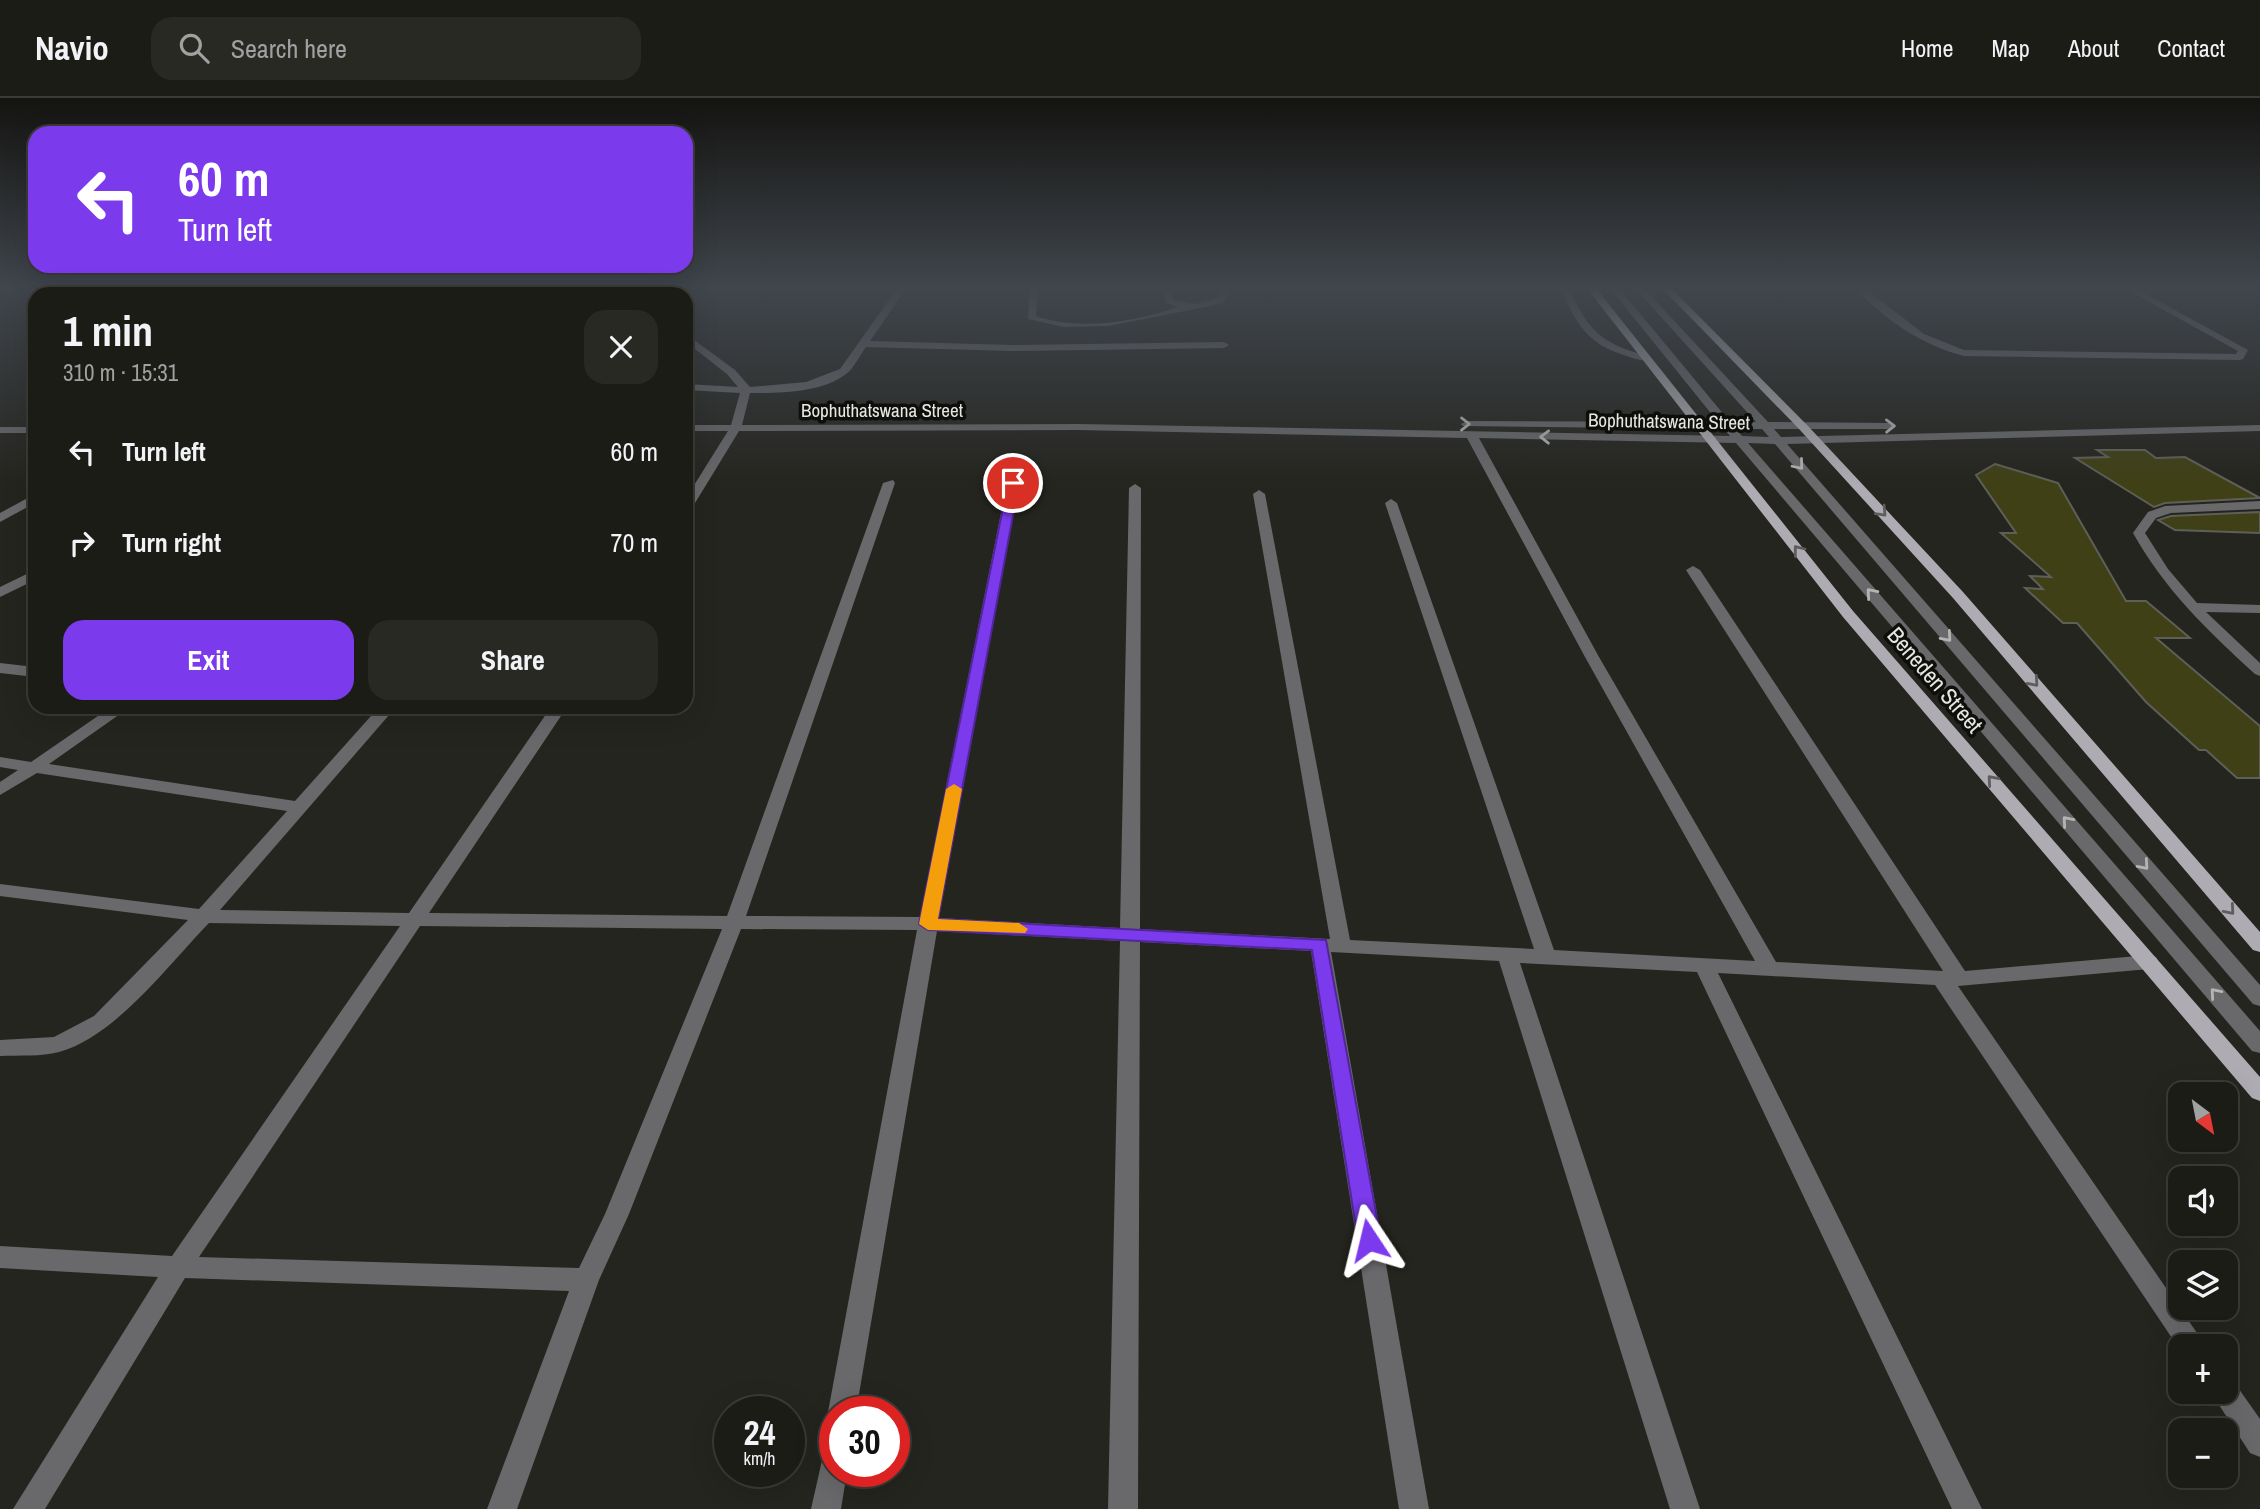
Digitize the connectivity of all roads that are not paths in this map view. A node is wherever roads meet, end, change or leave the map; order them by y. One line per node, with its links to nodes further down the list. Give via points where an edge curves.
1 (706, 353): 12 (street)
2 (857, 353): 12 (street, via 832,379)
3 (1625, 353): 10 (street)
4 (1640, 353): 10 (main road, Beneden Street)
5 (1667, 353): 15 (street)
6 (1698, 353): 18 (street)
7 (1730, 353): 20 (main road)
8 (1963, 353): 9 (street, via 2240,357)
9 (2242, 353)
10 (1644, 358): 14 (main road, Beneden Street)
11 (693, 387): 12 (street)
12 (746, 389): 16 (street)
13 (2260, 421): 20 (street, Bophuthatswana Street, one-way to 13)
14 (1699, 425): 15 (street, Bophuthatswana Street); 17 (street, Bophuthatswana Street, one-way to 14); 25 (main road, Beneden Street)
15 (1728, 426): 18 (street, Bophuthatswana Street); 26 (street)
16 (736, 427): 17 (street, Bophuthatswana Street); 19 (street, Bophuthatswana Street); 33 (street)
17 (1078, 427): 24 (street, Bophuthatswana Street)
18 (1765, 427): 20 (street, Bophuthatswana Street); 27 (street)
19 (693, 428)
20 (1804, 428): 28 (main road)
21 (2260, 428): 28 (street, Bophuthatswana Street)
22 (0, 430): 23 (street)
23 (28, 430)
24 (1472, 436): 25 (street, Bophuthatswana Street, one-way to 24); 67 (street)
25 (1711, 439): 26 (street, Bophuthatswana Street); 65 (main road, Beneden Street, one-way to 25, via 1848,614)
26 (1739, 439): 27 (street, Bophuthatswana Street); 70 (street, one-way to 26)
27 (1778, 440): 28 (street, Bophuthatswana Street); 69 (street, one-way to 69)
28 (1816, 441): 62 (main road, one-way to 62, via 1958,595)
29 (889, 483): 58 (street)
30 (1013, 483): 59 (street)
31 (1135, 488): 60 (street)
32 (1259, 494): 61 (street)
33 (693, 497)
34 (28, 502): 37 (street)
35 (1391, 503): 64 (street)
36 (2260, 505): 41 (street, via 2169,509 2147,520 2139,534)
37 (0, 518)
38 (1693, 570): 68 (street)
39 (28, 579): 40 (street)
40 (0, 593)
41 (2192, 607): 42 (street); 47 (street)
42 (2260, 609)
43 (28, 664): 45 (street)
44 (0, 668): 45 (street)
45 (18, 670): 46 (street)
46 (28, 671)
47 (2260, 671)
48 (112, 714): 52 (street)
49 (378, 714): 54 (street)
50 (554, 714): 57 (street)
51 (0, 762): 52 (street)
52 (33, 768): 53 (street); 54 (street)
53 (0, 790)
54 (298, 807): 56 (street)
55 (0, 890): 56 (street)
56 (204, 916): 57 (street); 71 (street, via 102,1021 56,1045)
57 (413, 921): 58 (street); 74 (street)
58 (734, 923): 59 (street); 75 (street)
59 (928, 924): 60 (street); 77 (street)
60 (1130, 934): 61 (street); 84 (street)
61 (1330, 945): 63 (street); 85 (street)
62 (2260, 945)
63 (1507, 954): 64 (street); 86 (street)
64 (1546, 956): 66 (street)
65 (2149, 962): 68 (street); 72 (main road, Beneden Street)
66 (1704, 966): 67 (street); 87 (street)
67 (1770, 970): 68 (street)
68 (1950, 979): 76 (street)
69 (2260, 999)
70 (2260, 1045)
71 (0, 1048)
72 (2260, 1092)
73 (0, 1257): 74 (street)
74 (178, 1268): 75 (street); 81 (street)
75 (586, 1280): 82 (street)
76 (2185, 1334)
77 (845, 1396)
78 (2233, 1404): 79 (street)
79 (2260, 1444)
80 (830, 1487): 83 (street)
81 (28, 1509)
82 (502, 1509)
83 (826, 1509)
84 (1123, 1509)
85 (1414, 1509)
86 (1685, 1509)
87 (1967, 1509)

